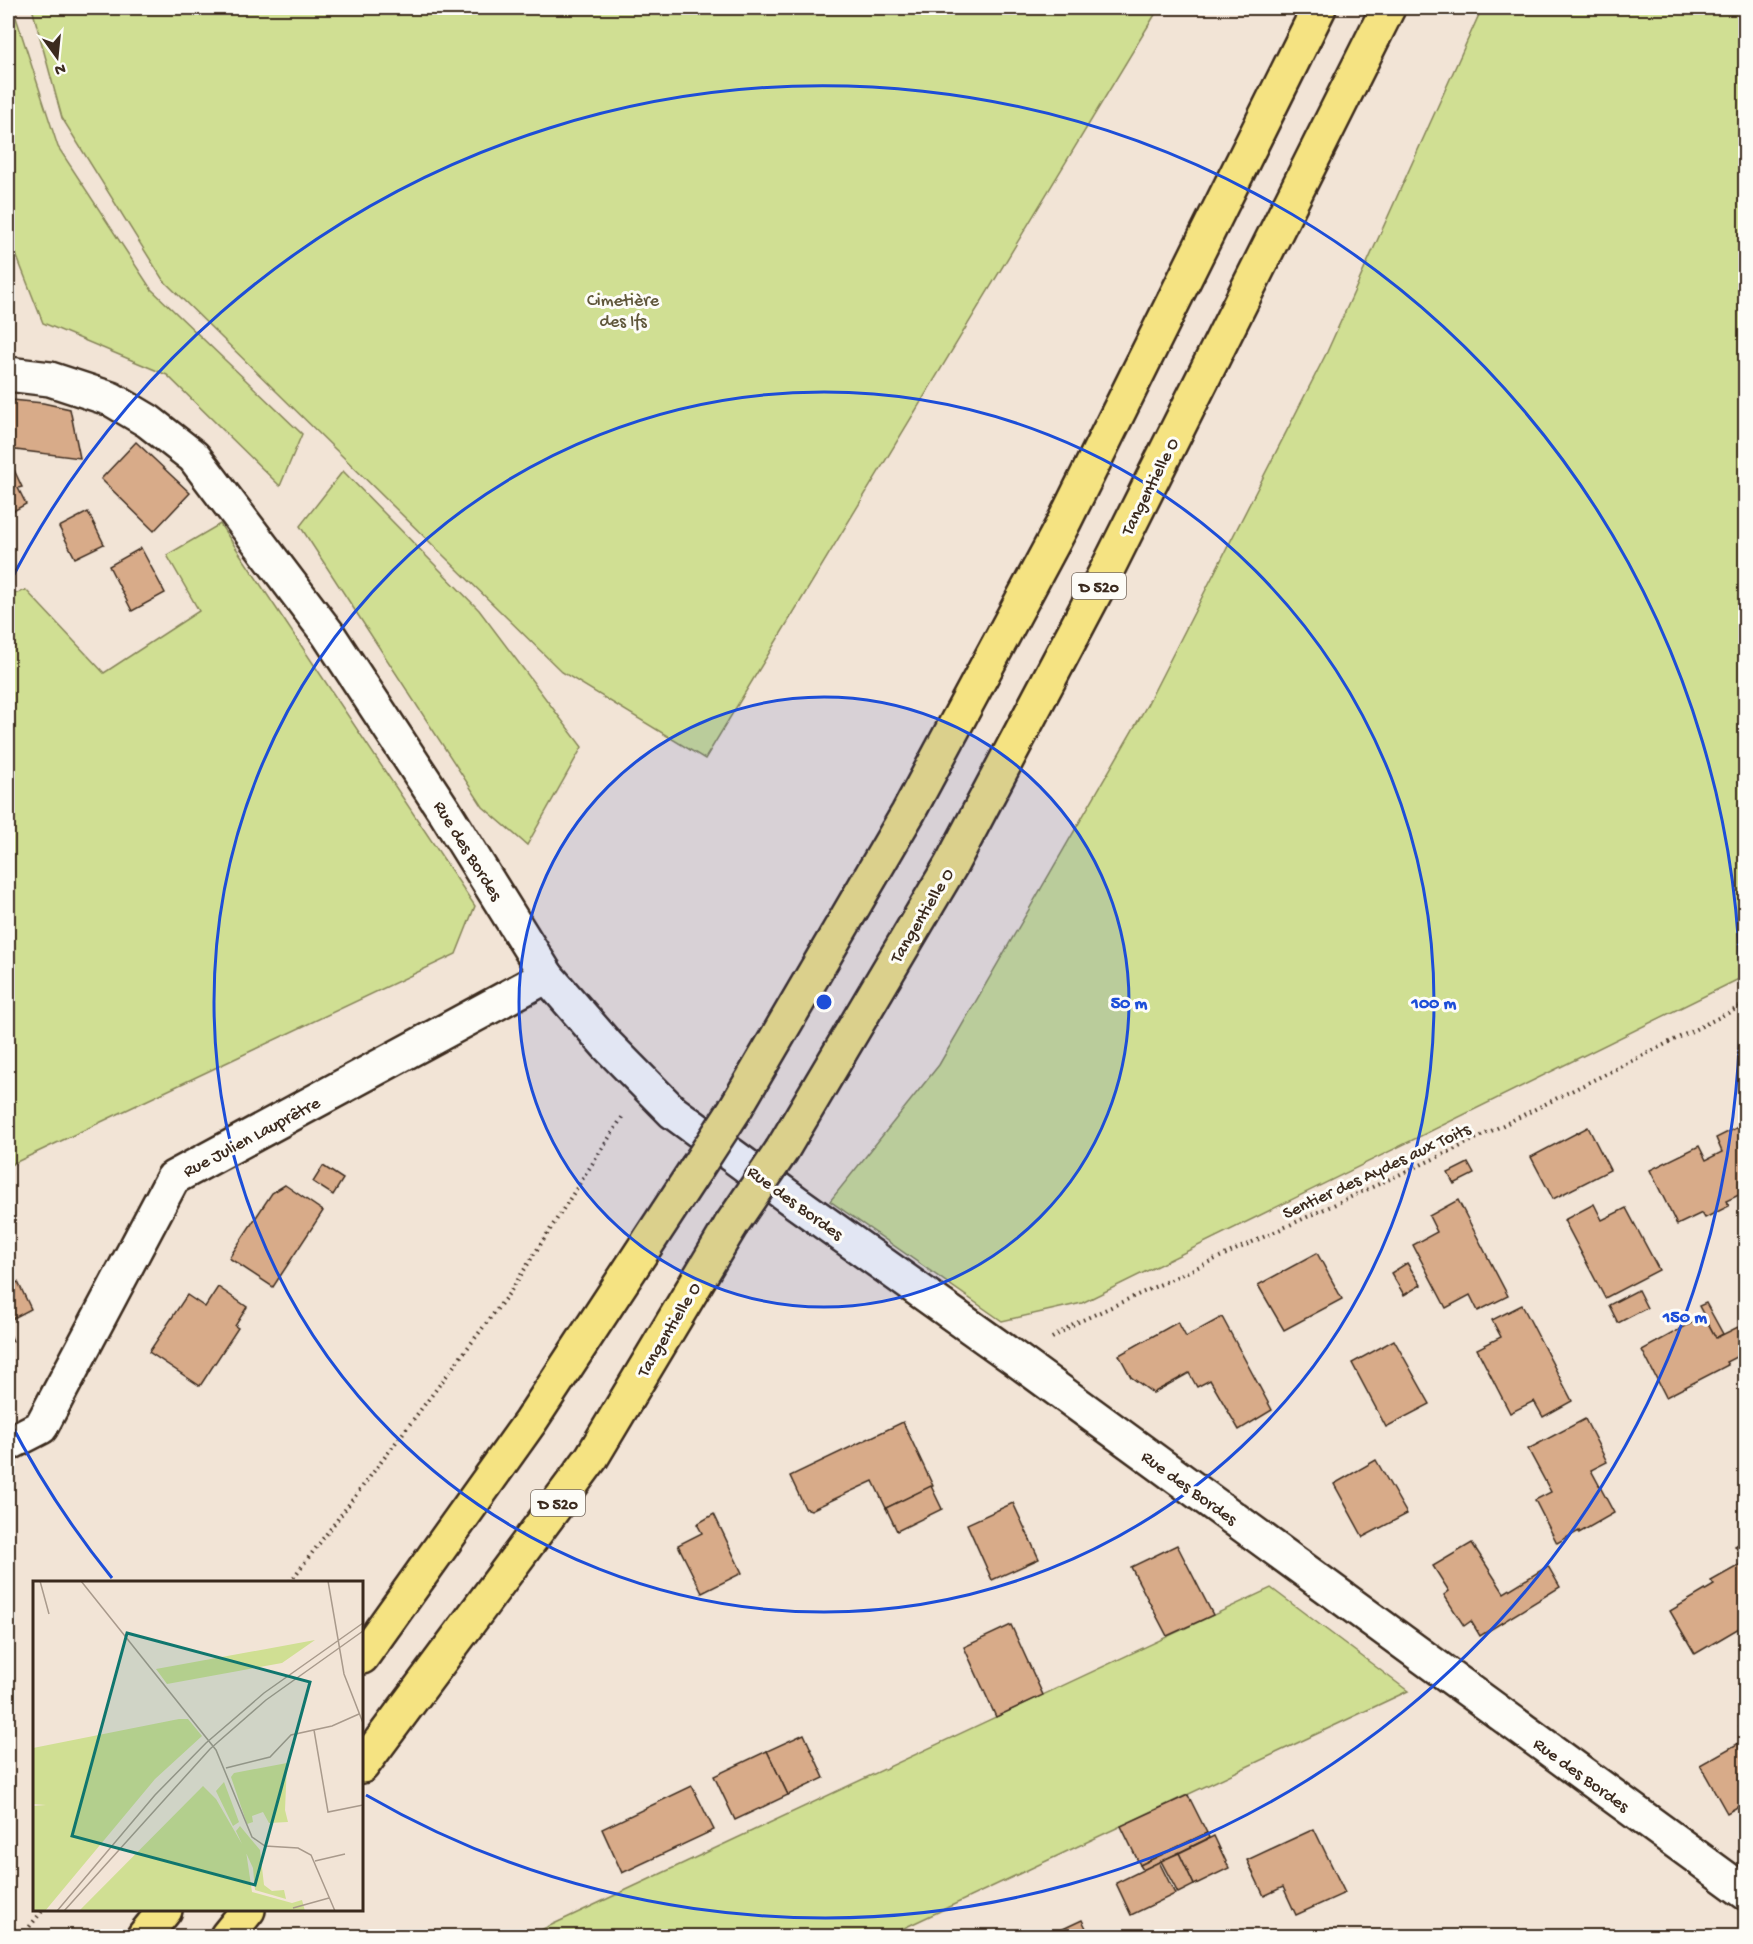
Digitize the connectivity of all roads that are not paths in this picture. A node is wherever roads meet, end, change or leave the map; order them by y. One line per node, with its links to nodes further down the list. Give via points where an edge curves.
1 (1319, 8): 6 (main road, bridge, via 1064,522 908,813 735,1109 530,1422)
2 (1388, 8): 7 (main road, Tangentielle O / D 520, bridge, via 1109,566 951,865 782,1150 731,1225 592,1457)
3 (8, 374): 4 (street, Rue des Bordes, via 50,379 111,399 148,420 194,457 328,634)
4 (547, 976): 5 (street, Rue Julien Lauprêtre, via 173,1178 41,1427); 8 (street, Rue des Bordes, via 608,1045 692,1126)
5 (8, 1444)
6 (363, 1656)
7 (363, 1765)
8 (1746, 1893)
9 (164, 1911): 11 (main road)
10 (247, 1911): 12 (main road)
11 (144, 1936)
12 (227, 1936)

